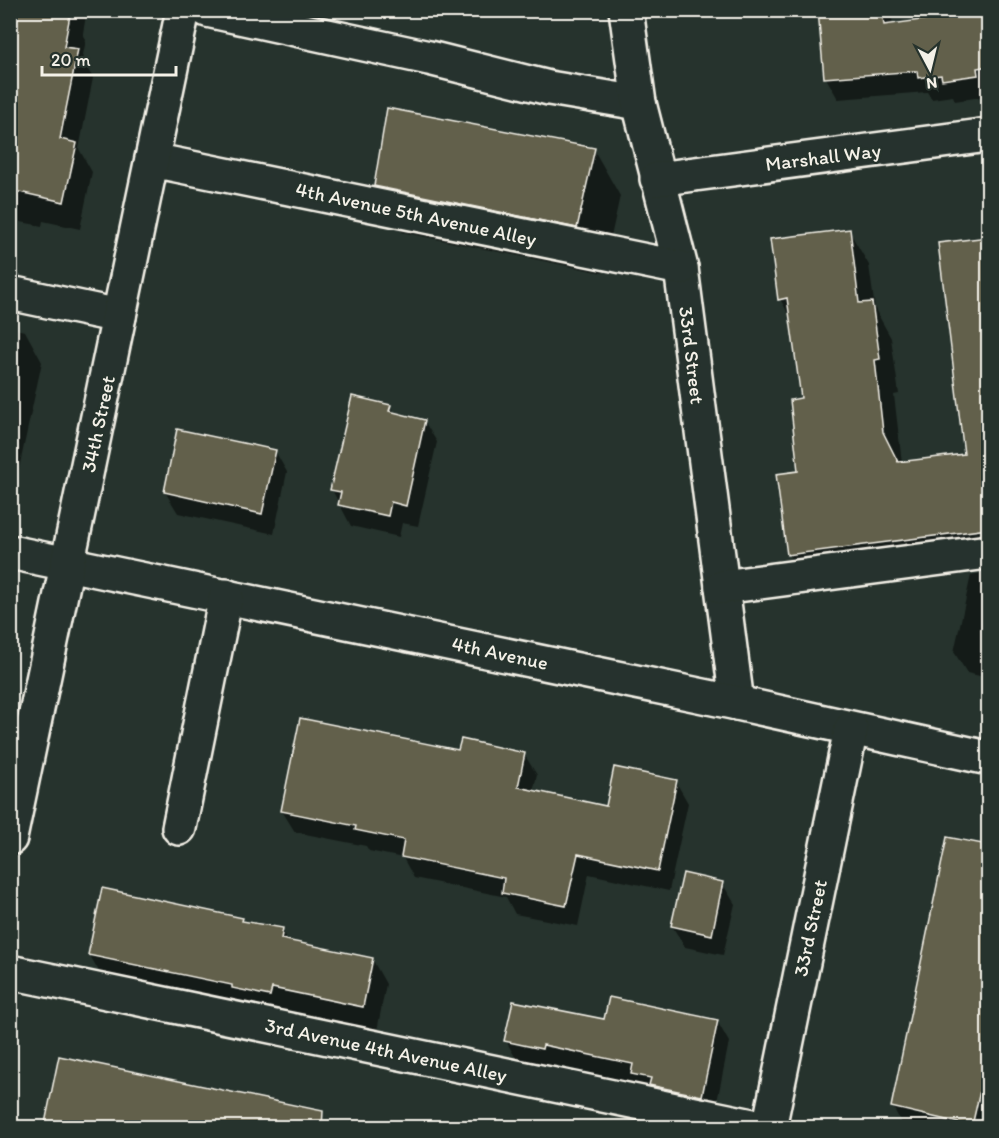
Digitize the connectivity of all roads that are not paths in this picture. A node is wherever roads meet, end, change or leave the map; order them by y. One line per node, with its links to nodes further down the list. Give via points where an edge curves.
1 (183, 10): 6 (street, 34th Street)
2 (207, 10): 4 (street, via 549,88)
3 (626, 10): 4 (street, 33rd Street)
4 (639, 103): 7 (street, 33rd Street)
5 (988, 135): 7 (street, Marshall Way)
6 (152, 160): 8 (street, 4th Avenue 5th Avenue Alley); 10 (street, 34th Street)
7 (657, 179): 8 (street, 33rd Street)
8 (681, 268): 14 (street, 33rd Street)
9 (10, 293): 10 (street)
10 (119, 316): 13 (street, 34th Street)
11 (10, 552): 13 (street, 4th Avenue)
12 (988, 552): 14 (street)
13 (69, 564): 15 (street, 4th Avenue); 20 (street, 34th Street)
14 (722, 588): 16 (street, 33rd Street)
15 (226, 596): 16 (street, 4th Avenue); 19 (street)
16 (736, 703): 17 (street, 4th Avenue)
17 (851, 729): 18 (street, 4th Avenue); 23 (street, 33rd Street)
18 (988, 758)
19 (179, 828)
20 (10, 838)
21 (10, 972): 22 (street, 3rd Avenue 4th Avenue Alley)
22 (762, 1128)
23 (769, 1128)

